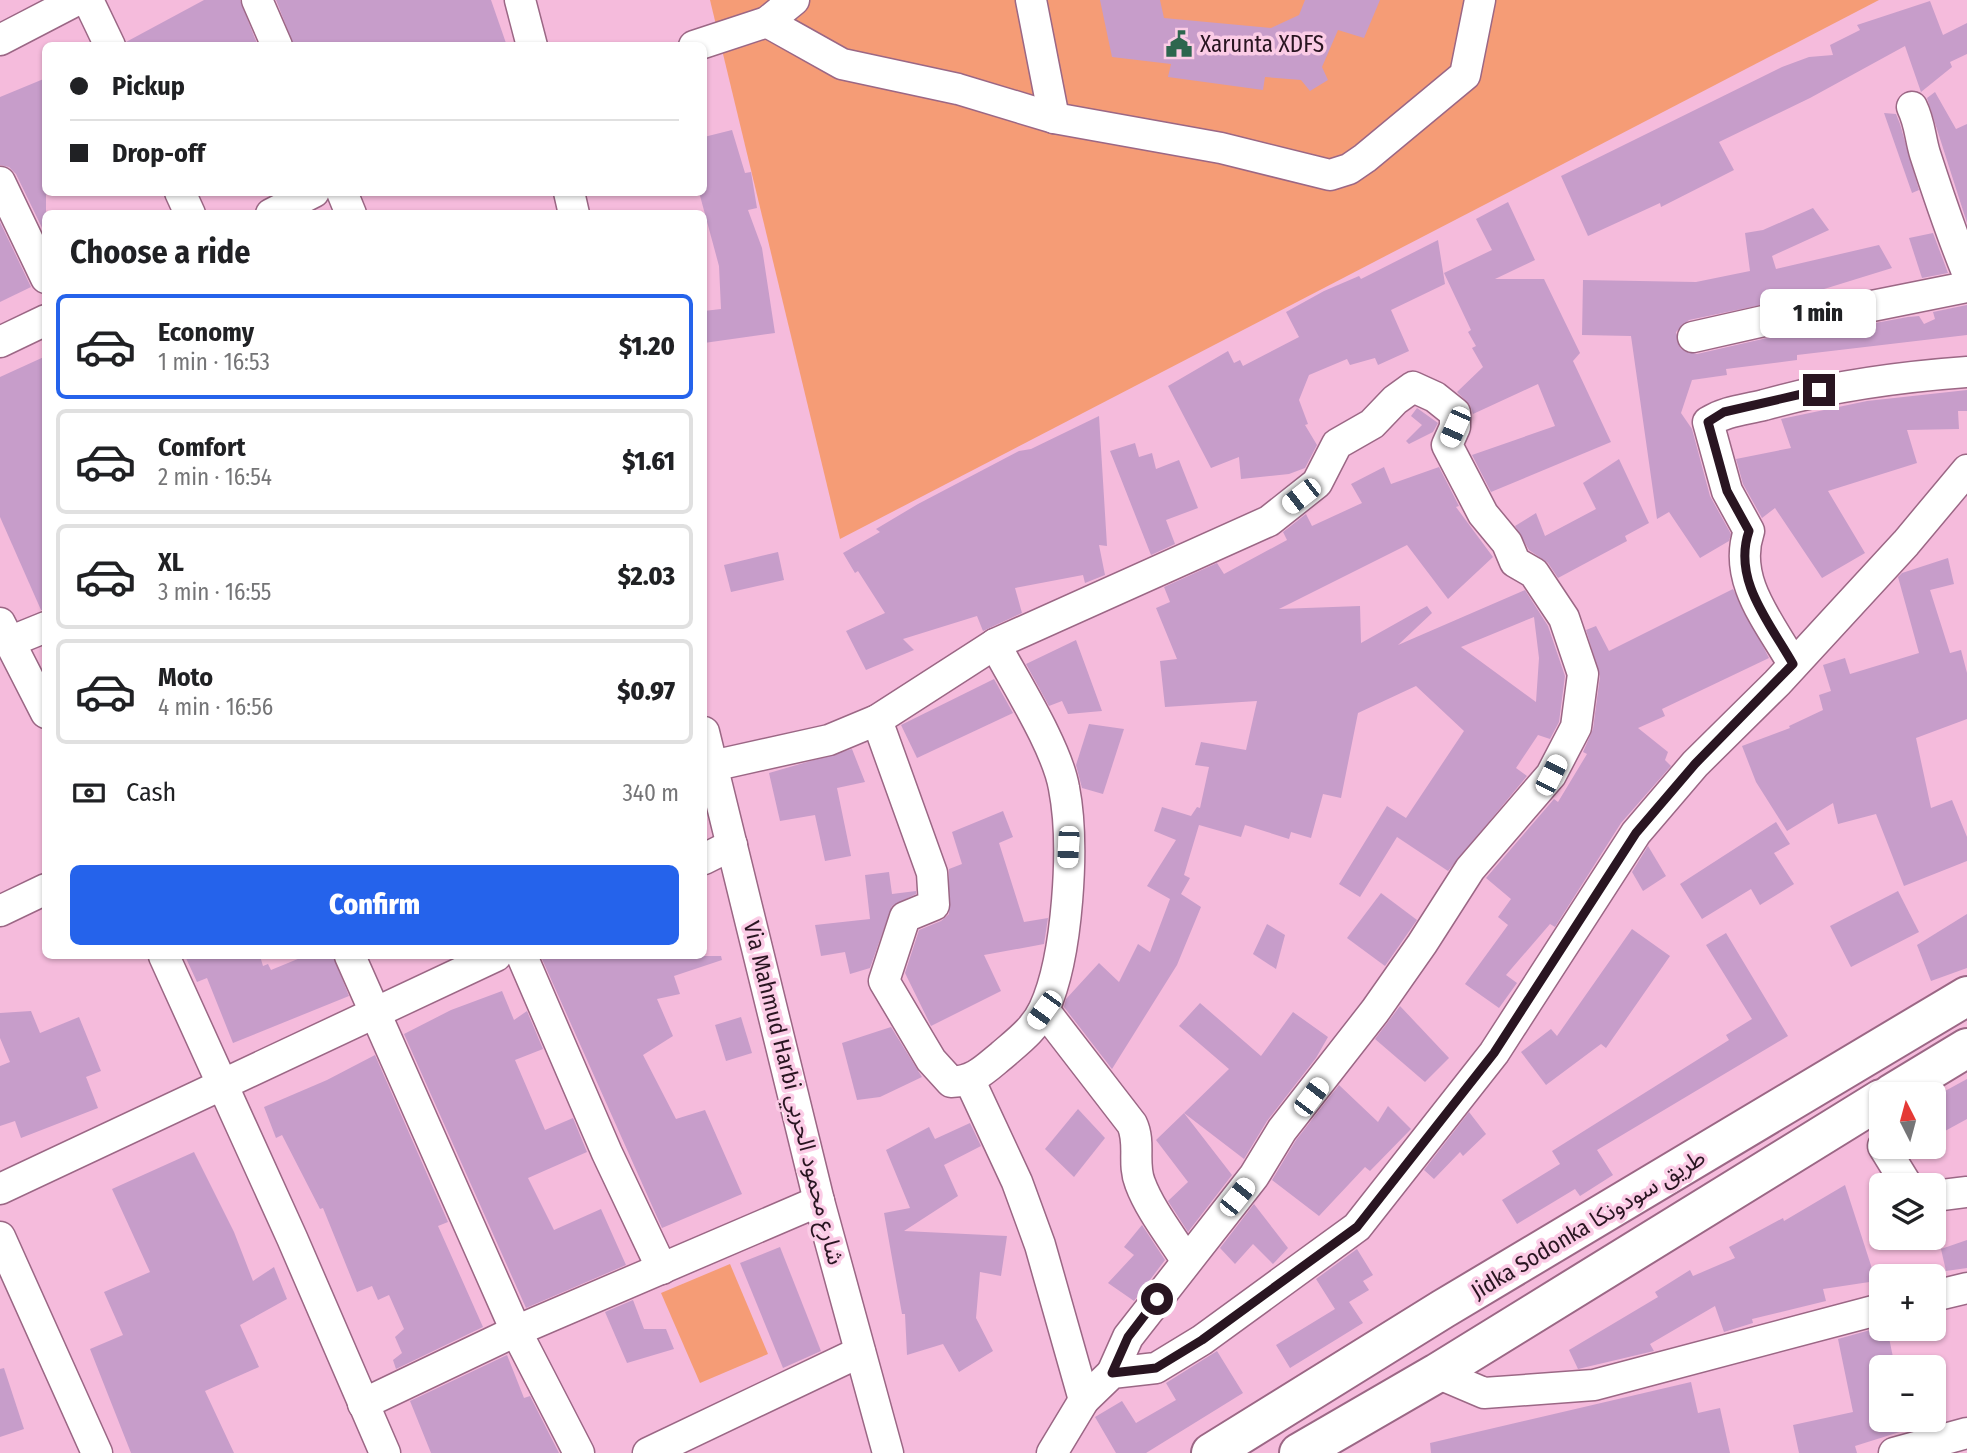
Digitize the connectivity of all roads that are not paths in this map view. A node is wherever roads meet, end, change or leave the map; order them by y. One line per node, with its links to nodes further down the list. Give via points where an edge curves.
1 (77, 0): 9 (street)
2 (88, 0): 10 (street)
3 (257, 0): 11 (street)
4 (520, 0): 12 (street)
5 (794, 0): 8 (street)
6 (1031, 0): 15 (street)
7 (1480, 0): 15 (street, via 1465,75 1365,158 1330,176 1221,148)
8 (767, 22): 13 (street); 15 (street, via 842,64 958,89)
9 (0, 40)
10 (108, 42)
11 (275, 42)
12 (531, 42)
13 (706, 42)
14 (1912, 107): 20 (street)
15 (1054, 118)
16 (0, 181): 19 (street)
17 (306, 196): 18 (street)
18 (279, 210)
19 (42, 270)
20 (1967, 272)
21 (1967, 287): 23 (street, via 1857,309 1777,318)
22 (42, 322): 24 (street)
23 (1693, 337)
24 (0, 342)
25 (1967, 372): 30 (street, via 1819,390 1724,412 1708,422 1727,491 1749,531 1743,550 1745,579)
26 (1967, 470): 30 (street)
27 (42, 627): 28 (street)
28 (5, 632): 31 (street)
29 (995, 643): 32 (street); 44 (street, via 1057,763 1064,787 1068,847 1062,949); 57 (street, via 1269,521 1317,483 1337,444 1372,424 1413,387 1455,413 1447,445 1458,472 1507,543 1514,562 1534,573 1552,596 1579,657 1583,674 1579,716 1551,775 1470,869 1376,1011)
30 (1793, 664): 65 (street, via 1695,764 1636,833 1494,1053 1357,1227 1156,1368)
31 (42, 705)
32 (877, 720): 34 (street, via 829,740); 47 (street, via 932,873 934,905 905,918 884,981 931,1060 951,1082)
33 (707, 745): 34 (street, Via Mahmud Harbi شارع محمود الحربي)
34 (712, 766): 35 (street, Via Mahmud Harbi شارع محمود الحربي)
35 (732, 845): 36 (street); 54 (street, Via Mahmud Harbi شارع محمود الحربي)
36 (707, 858)
37 (42, 891): 38 (street)
38 (0, 911)
39 (165, 959): 49 (street)
40 (351, 959): 45 (street)
41 (489, 959): 45 (street)
42 (523, 959): 59 (street)
43 (1967, 996): 55 (main road, Jidka Sodonka طريق سودونكا)
44 (1044, 1010): 47 (street, via 1027,1033); 57 (street, via 1132,1124 1140,1184)
45 (373, 1012): 49 (street); 63 (street)
46 (1967, 1048): 48 (main road, Jidka Sodonka طريق سودونكا)
47 (970, 1081): 67 (street, via 1017,1182 1040,1245)
48 (1925, 1082)
49 (223, 1086): 51 (street); 68 (street)
50 (1869, 1125): 58 (main road, Jidka Sodonka طريق سودونكا)
51 (0, 1189)
52 (1967, 1192): 53 (street)
53 (1946, 1195)
54 (819, 1201): 59 (street); 64 (street, Via Mahmud Harbi شارع محمود الحربي)
55 (1589, 1224): 58 (main road); 76 (main road, Jidka Sodonka طريق سودونكا)
56 (0, 1237): 70 (street)
57 (1186, 1260): 65 (street, via 1128,1337)
58 (1614, 1262): 66 (main road, Jidka Sodonka طريق سودونكا)
59 (662, 1269): 63 (street)
60 (1967, 1288): 61 (street)
61 (1946, 1293)
62 (1869, 1312): 66 (street, via 1594,1384 1484,1393)
63 (516, 1331): 68 (street); 72 (street)
64 (860, 1352): 73 (street); 74 (street, Via Mahmud Harbi شارع محمود الحربي)
65 (1112, 1373): 67 (street)
66 (1437, 1373): 77 (main road, Jidka Sodonka طريق سودونكا)
67 (1084, 1400): 75 (street)
68 (363, 1404): 71 (street)
69 (1967, 1433): 78 (street)
70 (97, 1453)
71 (385, 1453)
72 (579, 1453)
73 (648, 1453)
74 (888, 1453)
75 (1052, 1453)
76 (1211, 1453)
77 (1299, 1453)
78 (1894, 1453)

